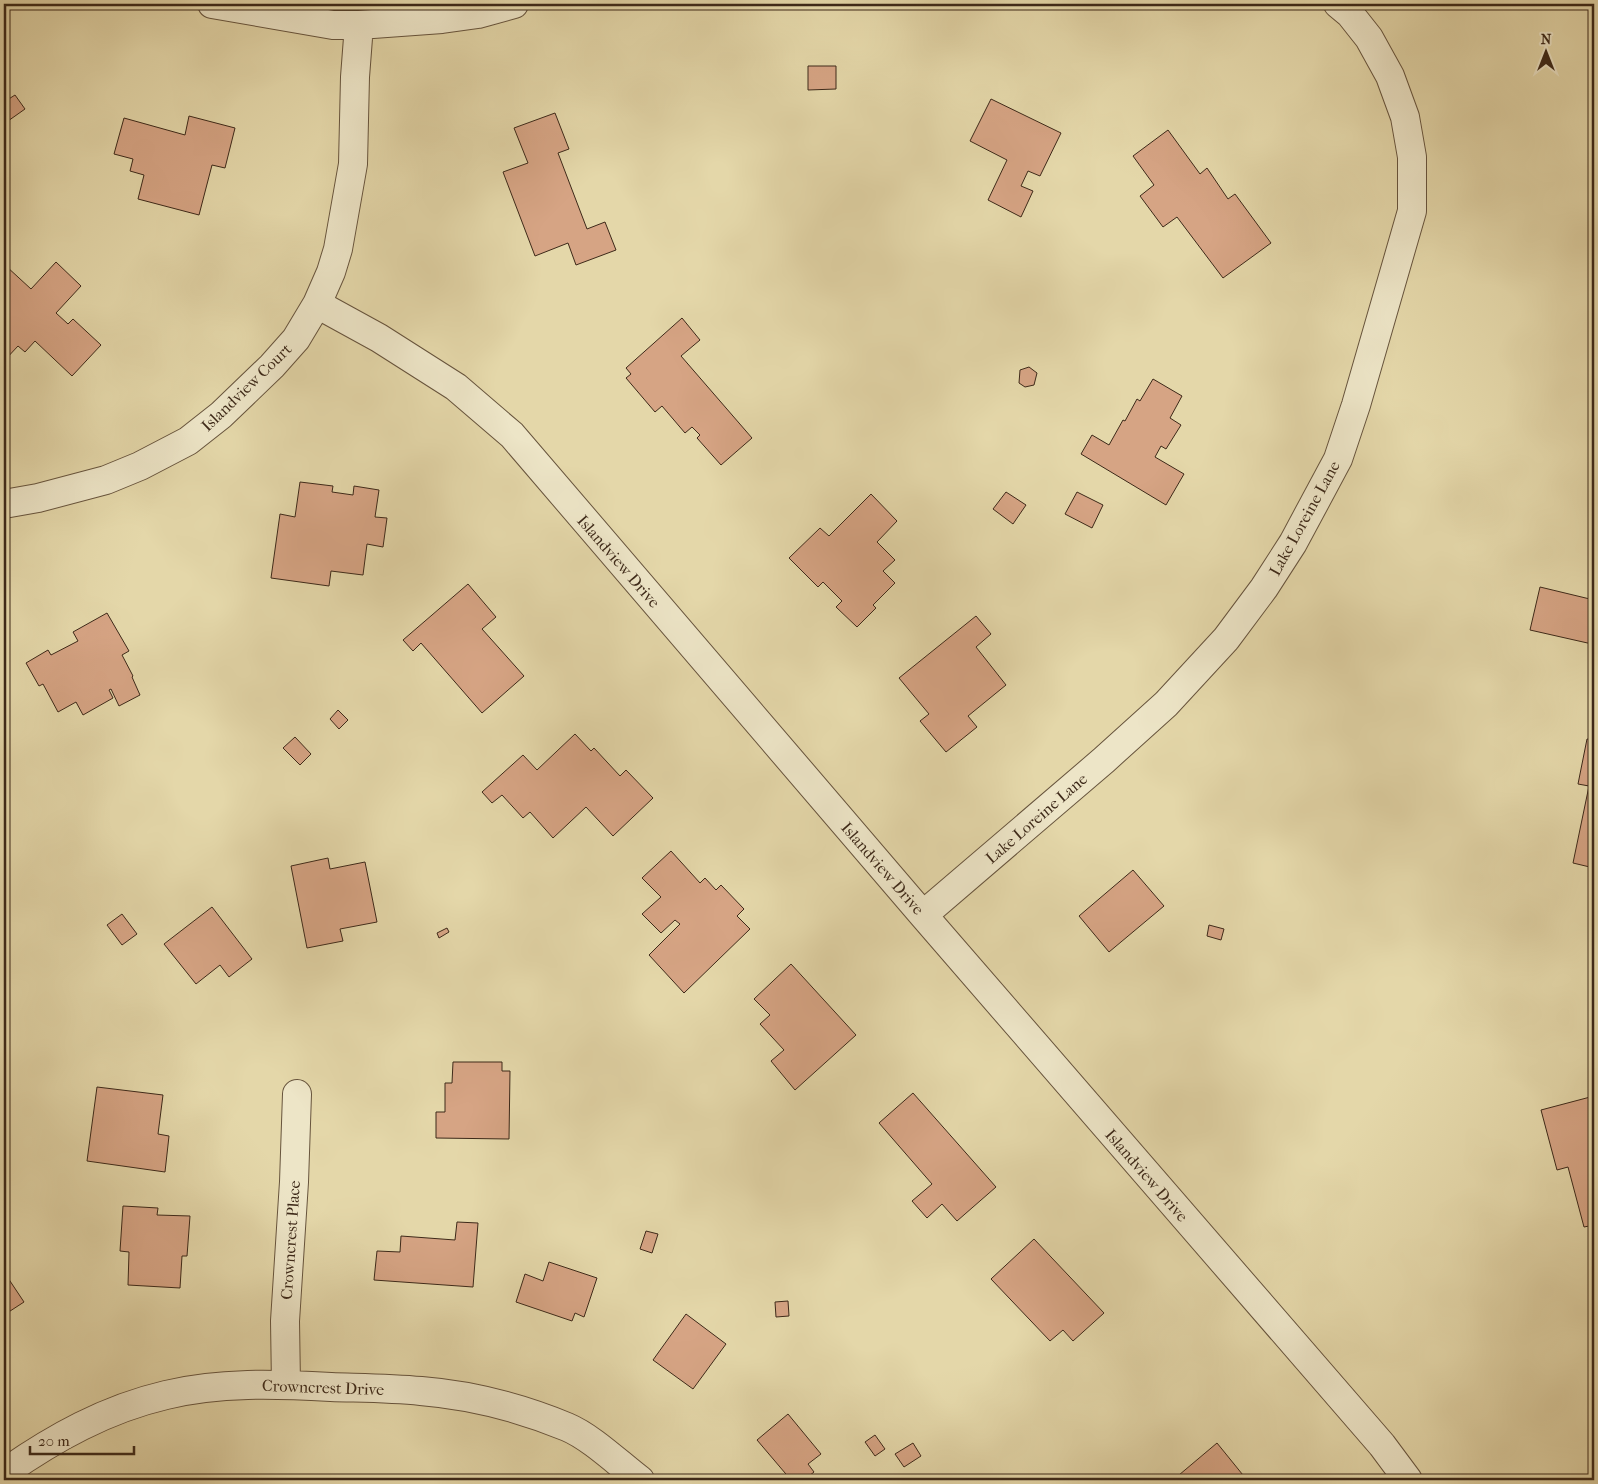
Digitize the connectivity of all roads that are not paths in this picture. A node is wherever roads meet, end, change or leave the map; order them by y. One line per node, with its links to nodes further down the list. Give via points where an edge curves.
1 (212, 4): 4 (street, via 334,25)
2 (514, 4): 4 (street, via 442,19)
3 (1338, 4): 7 (street, Lake Loreine Lane, via 1369,38 1390,76 1405,117 1412,157 1412,211 1338,459 1293,543 1226,639 1166,704)
4 (358, 25): 5 (street, Islandview Court, via 353,164 338,249)
5 (317, 304): 6 (street, Islandview Court, via 296,339 272,366 221,415 188,441 106,480); 7 (street, Islandview Drive, via 379,338 456,387 512,435)
6 (4, 504)
7 (923, 915): 12 (street, Islandview Drive, via 1382,1445)
8 (296, 1094): 9 (street, Crowncrest Place, via 285,1321)
9 (286, 1385): 10 (street, Crowncrest Drive, via 218,1386 166,1394 82,1424 38,1448); 11 (street, Crowncrest Drive, via 421,1390 501,1404 569,1428)
10 (4, 1473)
11 (640, 1480)
12 (1408, 1480)

